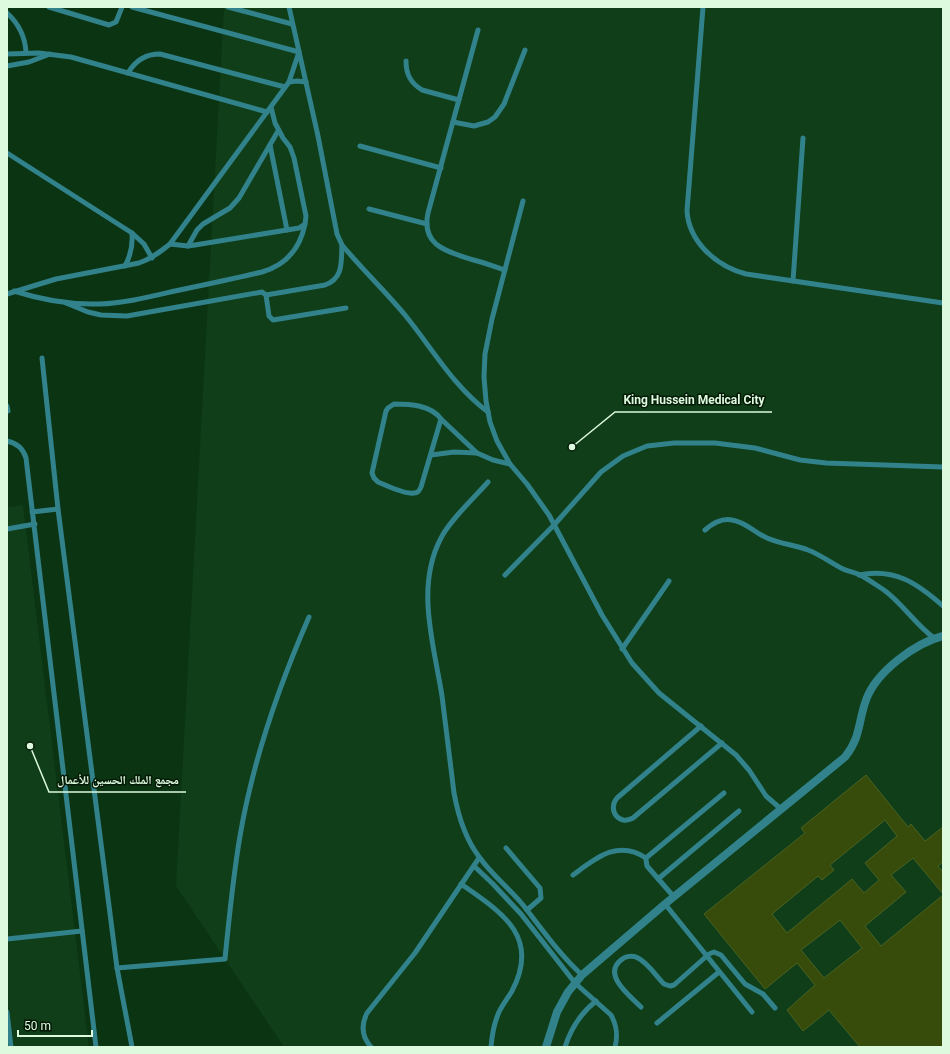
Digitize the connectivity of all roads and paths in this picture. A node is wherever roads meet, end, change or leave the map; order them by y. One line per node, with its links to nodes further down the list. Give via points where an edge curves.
1 (49, 7): 2 (lane, via 109,25 116,22)
2 (122, 7)
3 (132, 7): 12 (lane)
4 (228, 7): 8 (lane)
5 (289, 7): 8 (lane)
6 (703, 7): 43 (lane, via 687,210 689,225 700,244 713,258 728,268 750,275)
7 (7, 13): 11 (lane, via 19,26)
8 (292, 24): 12 (lane)
9 (478, 30): 21 (lane)
10 (525, 50): 24 (lane, via 504,104 495,117 474,126)
11 (26, 52): 13 (lane); 14 (lane)
12 (299, 52): 18 (lane); 19 (lane)
13 (7, 54)
14 (51, 54): 16 (lane); 17 (lane)
15 (406, 62): 21 (lane, via 407,73 417,87)
16 (7, 66)
17 (128, 73): 20 (lane, via 134,64 143,58 160,54); 23 (lane)
18 (289, 82): 19 (lane); 20 (lane)
19 (306, 82): 38 (lane)
20 (285, 87): 22 (lane)
21 (459, 100): 24 (lane)
22 (271, 106): 23 (lane); 25 (lane)
23 (267, 112): 37 (lane)
24 (453, 122): 30 (lane)
25 (278, 131): 27 (lane); 33 (lane, via 290,147 294,158 306,216)
26 (802, 138): 43 (lane)
27 (270, 145): 35 (lane); 39 (lane, via 235,203 203,224)
28 (360, 146): 30 (lane)
29 (7, 152): 36 (lane)
30 (441, 168): 34 (lane)
31 (523, 201): 42 (lane)
32 (369, 209): 34 (lane)
33 (305, 224): 35 (lane, via 299,228); 47 (lane, via 294,252 270,270 132,300 98,304)
34 (427, 224): 42 (lane, via 433,240 443,250)
35 (286, 230): 39 (lane)
36 (132, 233): 40 (lane, via 144,244); 41 (lane, via 132,247)
37 (170, 244): 39 (lane); 40 (lane)
38 (342, 245): 46 (lane, via 341,268 334,281 326,285); 51 (lane, via 404,315 459,386)
39 (188, 246)
40 (152, 258): 41 (lane)
41 (125, 266): 44 (lane, via 56,279)
42 (505, 270): 51 (lane, via 485,354 484,377)
43 (793, 281): 48 (lane)
44 (13, 291): 45 (lane); 47 (lane)
45 (7, 294)
46 (266, 295): 47 (lane, via 260,292 127,316 101,315); 49 (lane, via 269,316 273,320)
47 (64, 302)
48 (943, 303)
49 (346, 308)
50 (42, 358): 59 (lane)
51 (488, 412): 56 (lane, via 497,441)
52 (442, 419): 54 (lane); 55 (lane); 55 (lane, via 428,408 398,404 391,406 386,411 372,473 378,482 415,493 421,487)
53 (7, 441): 60 (lane, via 16,444 24,454)
54 (478, 453): 55 (lane, via 454,452); 56 (lane)
55 (431, 455)
56 (510, 464): 62 (lane, via 535,494)
57 (943, 467): 62 (lane, via 826,463 800,460 735,445 694,442 660,444 635,450 612,463)
58 (488, 482): 79 (lane, via 449,526 442,538 432,563 428,590 429,615 454,793 469,840)
59 (58, 509): 60 (lane); 91 (lane)
60 (32, 512): 61 (lane)
61 (34, 524): 63 (lane); 88 (lane)
62 (554, 525): 66 (lane); 72 (lane)
63 (7, 529)
64 (705, 530): 65 (lane, via 721,520 739,521 765,537 810,550 842,569)
65 (859, 574): 68 (lane, via 880,572 900,576 918,586); 71 (lane, via 884,590)
66 (505, 575)
67 (670, 581): 72 (lane)
68 (943, 606)
69 (310, 617): 91 (lane, via 274,704 255,768 241,828 225,959)
70 (943, 636): 71 (street)
71 (934, 638): 76 (street, via 917,646 880,676 866,701 858,736 850,750)
72 (622, 649): 73 (lane, via 659,693)
73 (701, 726): 74 (lane); 74 (lane, via 614,801 612,808 615,816 622,820 633,818)
74 (722, 743): 76 (lane, via 743,762 766,796)
75 (724, 793): 80 (lane)
76 (781, 809): 85 (street)
77 (739, 811): 83 (lane)
78 (506, 848): 87 (lane, via 542,891 541,898)
79 (480, 858): 81 (lane); 87 (lane)
80 (646, 858): 82 (lane, via 630,850 617,850 598,857); 83 (lane, via 646,863)
81 (474, 866): 84 (lane); 94 (lane, via 521,914)
82 (573, 875)
83 (658, 879): 85 (lane)
84 (461, 884): 104 (lane, via 415,953 367,1013 363,1030); 105 (lane, via 507,919 516,932 521,948 518,978 496,1018)
85 (674, 897): 86 (street)
86 (666, 904): 90 (lane); 93 (street)
87 (527, 910): 93 (lane, via 561,954)
88 (82, 931): 89 (lane); 102 (lane)
89 (7, 939)
90 (707, 956): 92 (lane); 96 (lane, via 670,986 664,984 638,958 622,958 615,968 616,980); 97 (lane, via 714,952 719,953 744,984 763,994)
91 (117, 968): 103 (lane)
92 (719, 972): 99 (lane); 100 (lane)
93 (582, 975): 94 (street)
94 (575, 983): 95 (lane); 106 (street, via 558,1012)
95 (596, 1001): 107 (lane, via 576,1022); 108 (lane, via 615,1022 617,1038)
96 (641, 1007)
97 (775, 1008)
98 (7, 1012): 101 (lane)
99 (752, 1012)
100 (657, 1023)
101 (12, 1047)
102 (96, 1047)
103 (132, 1047)
104 (371, 1047)
105 (491, 1047)
106 (546, 1047)
107 (566, 1047)
108 (614, 1047)

